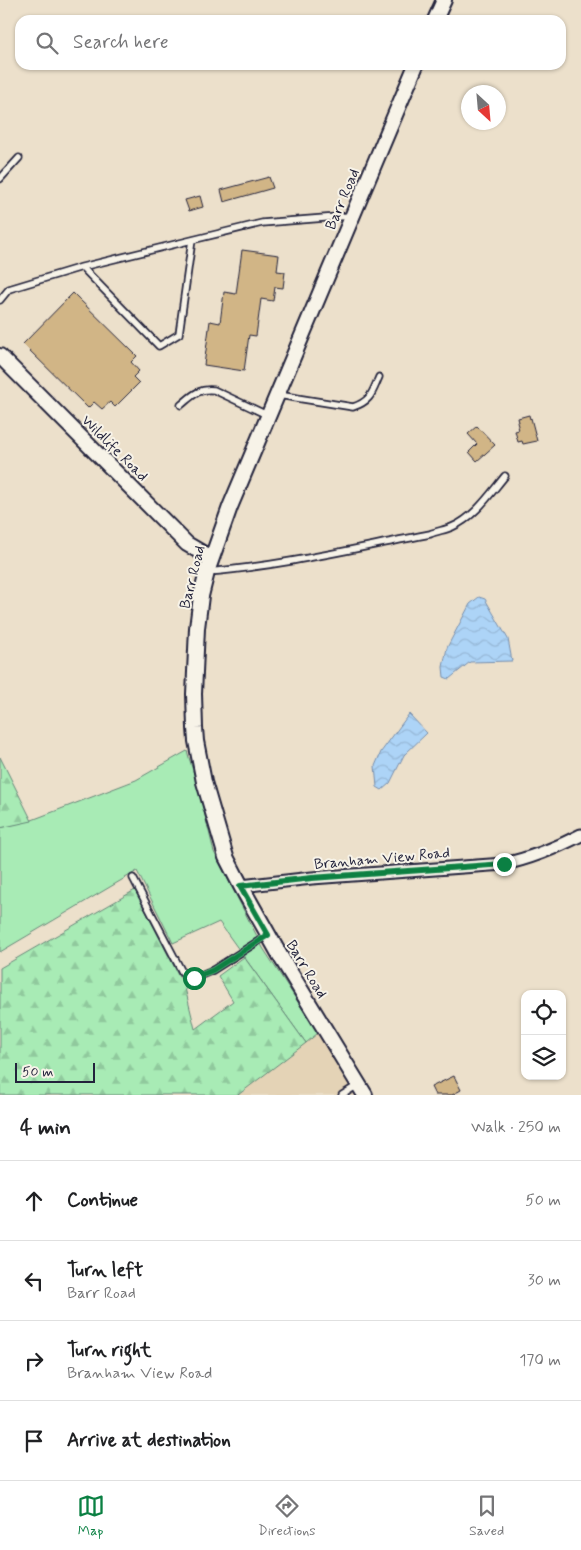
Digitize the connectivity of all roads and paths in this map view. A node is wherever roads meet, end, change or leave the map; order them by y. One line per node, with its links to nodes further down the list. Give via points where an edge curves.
1 (444, 0): 2 (street)
2 (437, 15)
3 (414, 70): 6 (street, Barr Road)
4 (19, 158): 5 (lane)
5 (0, 179)
6 (352, 216): 7 (lane, via 262,223); 12 (street, Barr Road)
7 (192, 240): 8 (lane); 8 (lane, via 179,334 159,346)
8 (82, 268): 9 (lane, via 9,289)
9 (0, 300)
10 (0, 356): 16 (street, Wildlife Road)
11 (379, 377): 12 (lane, via 371,396 353,407)
12 (278, 395): 14 (street, Barr Road)
13 (181, 405): 14 (lane, via 196,392 214,390)
14 (269, 416): 16 (street, Barr Road)
15 (505, 476): 16 (lane, via 478,508 464,519 430,534 234,570)
16 (209, 565): 19 (street, Barr Road, via 197,628 196,742 219,838)
17 (581, 835): 19 (street, Branham View Road, via 547,852 504,864)
18 (133, 878): 20 (lane, via 182,972 194,978 213,970)
19 (240, 886): 20 (street, Barr Road)
20 (268, 935): 21 (street, Barr Road)
21 (362, 1090): 22 (lane)
22 (342, 1095)

